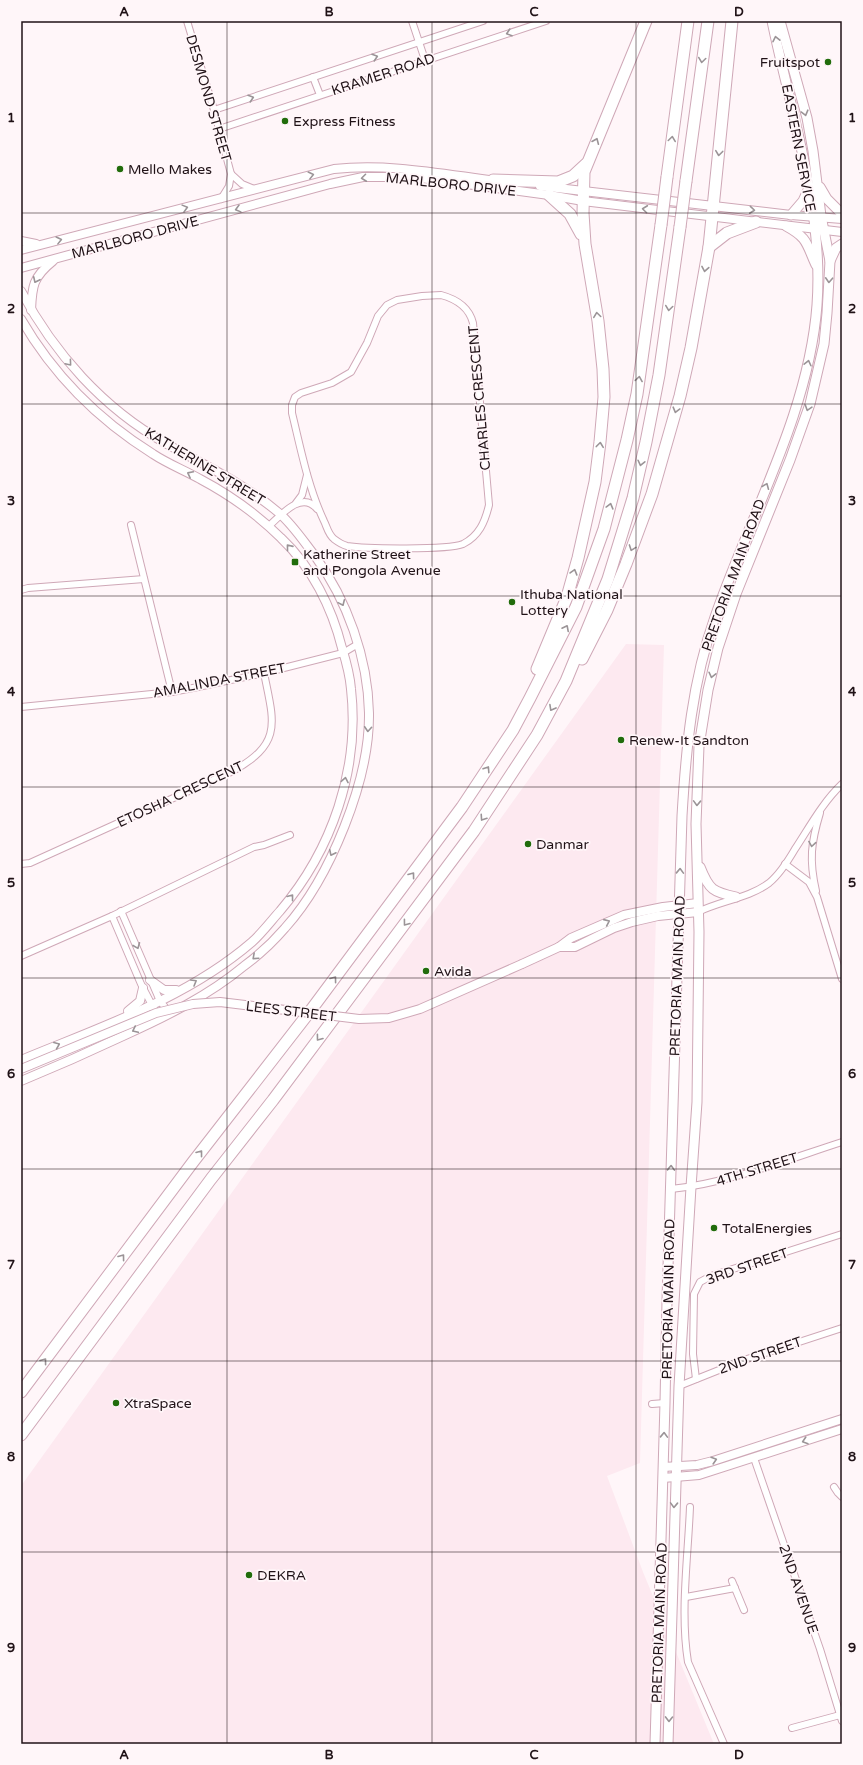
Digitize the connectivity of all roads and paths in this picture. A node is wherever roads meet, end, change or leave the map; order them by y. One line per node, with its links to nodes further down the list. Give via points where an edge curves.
1 (187, 21): 15 (street, DESMOND STREET)
2 (412, 21): 11 (street)
3 (483, 21): 11 (street, KRAMER ROAD)
4 (546, 21): 12 (street, KRAMER ROAD, one-way to 12)
5 (646, 21): 17 (highway, one-way to 5)
6 (688, 21): 60 (highway, one-way to 6, bridge, via 576,607 604,529 627,440 637,394)
7 (708, 21): 59 (highway, one-way to 59, bridge, via 659,375 646,442 623,534)
8 (732, 21): 26 (highway, one-way to 26)
9 (772, 21): 21 (main road, EASTERN SERVICE, one-way to 9)
10 (780, 21): 20 (main road, EASTERN SERVICE, one-way to 20, via 807,118)
11 (419, 42): 12 (street); 13 (street, KRAMER ROAD, one-way to 11)
12 (425, 60): 14 (street, KRAMER ROAD)
13 (313, 77): 14 (street); 15 (street, KRAMER ROAD, one-way to 13)
14 (320, 95): 16 (street, KRAMER ROAD)
15 (214, 110): 16 (street, DESMOND STREET)
16 (219, 129): 18 (street, DESMOND STREET)
17 (588, 161): 19 (highway, via 573,176 558,182); 24 (highway, via 584,172)
18 (231, 174): 22 (street, DESMOND STREET); 25 (street, DESMOND STREET, via 229,186)
19 (493, 180): 22 (main road, MARLBORO DRIVE, one-way to 19, via 334,169 364,166 408,168); 24 (main road, MARLBORO DRIVE)
20 (817, 180): 27 (main road, via 827,199); 29 (main road, EASTERN SERVICE)
21 (809, 187): 28 (main road, via 803,201); 29 (main road, EASTERN SERVICE)
22 (254, 190): 25 (main road, MARLBORO DRIVE)
23 (550, 195): 24 (main road, MARLBORO DRIVE); 37 (highway, via 576,222); 41 (main road, MARLBORO DRIVE, one-way to 41, via 413,177 363,177)
24 (583, 196): 26 (main road, MARLBORO DRIVE); 37 (highway)
25 (221, 199): 36 (main road, MARLBORO DRIVE, one-way to 25)
26 (712, 211): 28 (main road, MARLBORO DRIVE, one-way to 28); 31 (main road, MARLBORO DRIVE); 39 (highway)
27 (842, 214)
28 (791, 215): 29 (main road, MARLBORO DRIVE)
29 (817, 216): 30 (main road, MARLBORO DRIVE); 33 (main road, EASTERN SERVICE)
30 (842, 219)
31 (756, 222): 32 (main road, MARLBORO DRIVE); 39 (highway, via 727,233)
32 (786, 226): 33 (main road, MARLBORO DRIVE); 44 (main road, via 806,241)
33 (819, 229): 34 (main road, MARLBORO DRIVE); 42 (main road, PRETORIA MAIN ROAD); 44 (main road, PRETORIA MAIN ROAD)
34 (842, 232)
35 (21, 241): 36 (main road)
36 (42, 244): 40 (main road, MARLBORO DRIVE)
37 (585, 244): 60 (highway, one-way to 37, via 536,672 567,597 578,558 595,482 600,442 604,397 602,352)
38 (842, 244): 42 (main road, via 836,248)
39 (709, 247): 59 (highway, one-way to 59, via 691,348 652,494 607,610 584,657)
40 (21, 250)
41 (56, 259): 43 (main road, MARLBORO DRIVE); 46 (main road, one-way to 46, via 35,279)
42 (830, 261): 66 (main road, PRETORIA MAIN ROAD, one-way to 66, via 824,344 810,404 731,607 712,674 698,756)
43 (21, 268)
44 (819, 272): 73 (main road, PRETORIA MAIN ROAD, one-way to 44, via 686,750 697,685 723,594 798,406 810,355)
45 (21, 291): 46 (main road, KATHERINE STREET)
46 (31, 310): 51 (main road, KATHERINE STREET, one-way to 51, via 45,332 84,380 126,418 162,442 223,474)
47 (21, 319): 53 (main road, KATHERINE STREET, one-way to 47, via 228,495 155,456 102,418 53,368)
48 (307, 474): 49 (street, CHARLES CRESCENT, via 302,495); 50 (street, CHARLES CRESCENT); 50 (street, CHARLES CRESCENT, via 292,413 295,397 305,391 332,383 351,372 378,316 392,302 441,295 466,310 473,329 489,505 480,529 462,544 448,547 346,545 333,539)
49 (296, 504): 50 (street, via 309,502); 51 (street, CHARLES CRESCENT)
50 (318, 510)
51 (282, 515): 53 (street, CHARLES CRESCENT); 56 (main road, KATHERINE STREET, one-way to 56, via 324,569 341,601)
52 (130, 525): 54 (street)
53 (269, 526): 57 (main road, KATHERINE STREET, one-way to 53, via 337,627 319,588 290,547)
54 (144, 580): 55 (street); 61 (street)
55 (21, 590)
56 (358, 644): 57 (street, AMALINDA STREET); 83 (main road, KATHERINE STREET, one-way to 83, via 369,713 364,763 348,814 321,876 304,903 271,943 226,980)
57 (343, 653): 58 (street, AMALINDA STREET); 80 (main road, KATHERINE STREET, one-way to 57, via 215,970 254,941 291,898 329,834 345,784 352,740 351,687)
58 (264, 673): 61 (street, AMALINDA STREET); 67 (street, ETOSHA CRESCENT, via 272,726 266,745 254,758 233,771 30,863)
59 (570, 674): 101 (highway, one-way to 101, via 537,735 474,831 273,1100 211,1178)
60 (535, 688): 96 (highway, one-way to 60, via 462,808 513,730)
61 (172, 692): 62 (street, AMALINDA STREET)
62 (21, 707)
63 (842, 784): 64 (street)
64 (822, 806): 68 (street); 70 (street, one-way to 70, via 811,855)
65 (290, 835): 74 (street, via 254,848)
66 (697, 858): 69 (main road, via 704,878 712,890 718,894); 72 (main road, PRETORIA MAIN ROAD)
67 (21, 864)
68 (786, 864): 69 (street, via 767,884); 70 (street, via 809,882)
69 (736, 897): 71 (street)
70 (817, 897): 77 (street)
71 (710, 906): 72 (street); 72 (street)
72 (698, 908): 73 (main road, LEES STREET); 90 (main road, PRETORIA MAIN ROAD, via 697,1102)
73 (679, 910): 87 (main road, LEES STREET, bridge, via 640,911 619,917 571,938 559,947 420,1009 389,1018 359,1019 224,1003 203,1003 175,1007 151,1015); 91 (main road, PRETORIA MAIN ROAD, one-way to 73)
74 (121, 911): 75 (street); 78 (street, one-way to 78)
75 (112, 916): 76 (street); 79 (street)
76 (21, 956)
77 (842, 979)
78 (150, 980): 80 (main road, via 167,991); 81 (street)
79 (143, 988): 82 (street); 85 (main road, via 137,1005)
80 (180, 990): 81 (main road, KATHERINE STREET)
81 (160, 1001): 82 (main road, KATHERINE STREET); 83 (street)
82 (151, 1005): 84 (street); 85 (main road, KATHERINE STREET)
83 (170, 1013): 84 (main road, KATHERINE STREET)
84 (161, 1019): 88 (main road, KATHERINE STREET, one-way to 88)
85 (116, 1020): 86 (main road, KATHERINE STREET, one-way to 85)
86 (21, 1060)
87 (21, 1069)
88 (21, 1081)
89 (842, 1142): 90 (street, 4TH STREET, via 729,1178)
90 (691, 1187): 91 (street, 4TH STREET); 95 (main road, PRETORIA MAIN ROAD)
91 (670, 1189): 97 (main road, PRETORIA MAIN ROAD)
92 (842, 1234): 94 (street, 3RD STREET, via 711,1276 700,1282 694,1294 693,1354)
93 (842, 1328): 94 (street, 2ND STREET, via 744,1360)
94 (696, 1379): 95 (street, 2ND STREET)
95 (679, 1386): 103 (main road, PRETORIA MAIN ROAD)
96 (21, 1392)
97 (665, 1403): 98 (street); 104 (main road, PRETORIA MAIN ROAD, one-way to 97)
98 (652, 1404)
99 (842, 1419): 103 (main road, one-way to 99, via 713,1461)
100 (842, 1429): 102 (main road, one-way to 102)
101 (21, 1435)
102 (754, 1458): 105 (main road, via 699,1475); 112 (street, 2ND AVENUE, via 820,1648)
103 (676, 1466): 104 (main road); 105 (main road, PRETORIA MAIN ROAD)
104 (663, 1467): 106 (main road, PRETORIA MAIN ROAD)
105 (675, 1477): 106 (main road); 115 (main road, PRETORIA MAIN ROAD, one-way to 115)
106 (663, 1478): 114 (main road, PRETORIA MAIN ROAD)
107 (834, 1487): 108 (street)
108 (842, 1497)
109 (690, 1507): 110 (street)
110 (686, 1597): 111 (street, via 734,1585); 116 (street, via 685,1638 688,1662)
111 (744, 1610)
112 (841, 1718): 113 (street)
113 (792, 1728)
114 (655, 1744)
115 (668, 1744)
116 (724, 1744)

